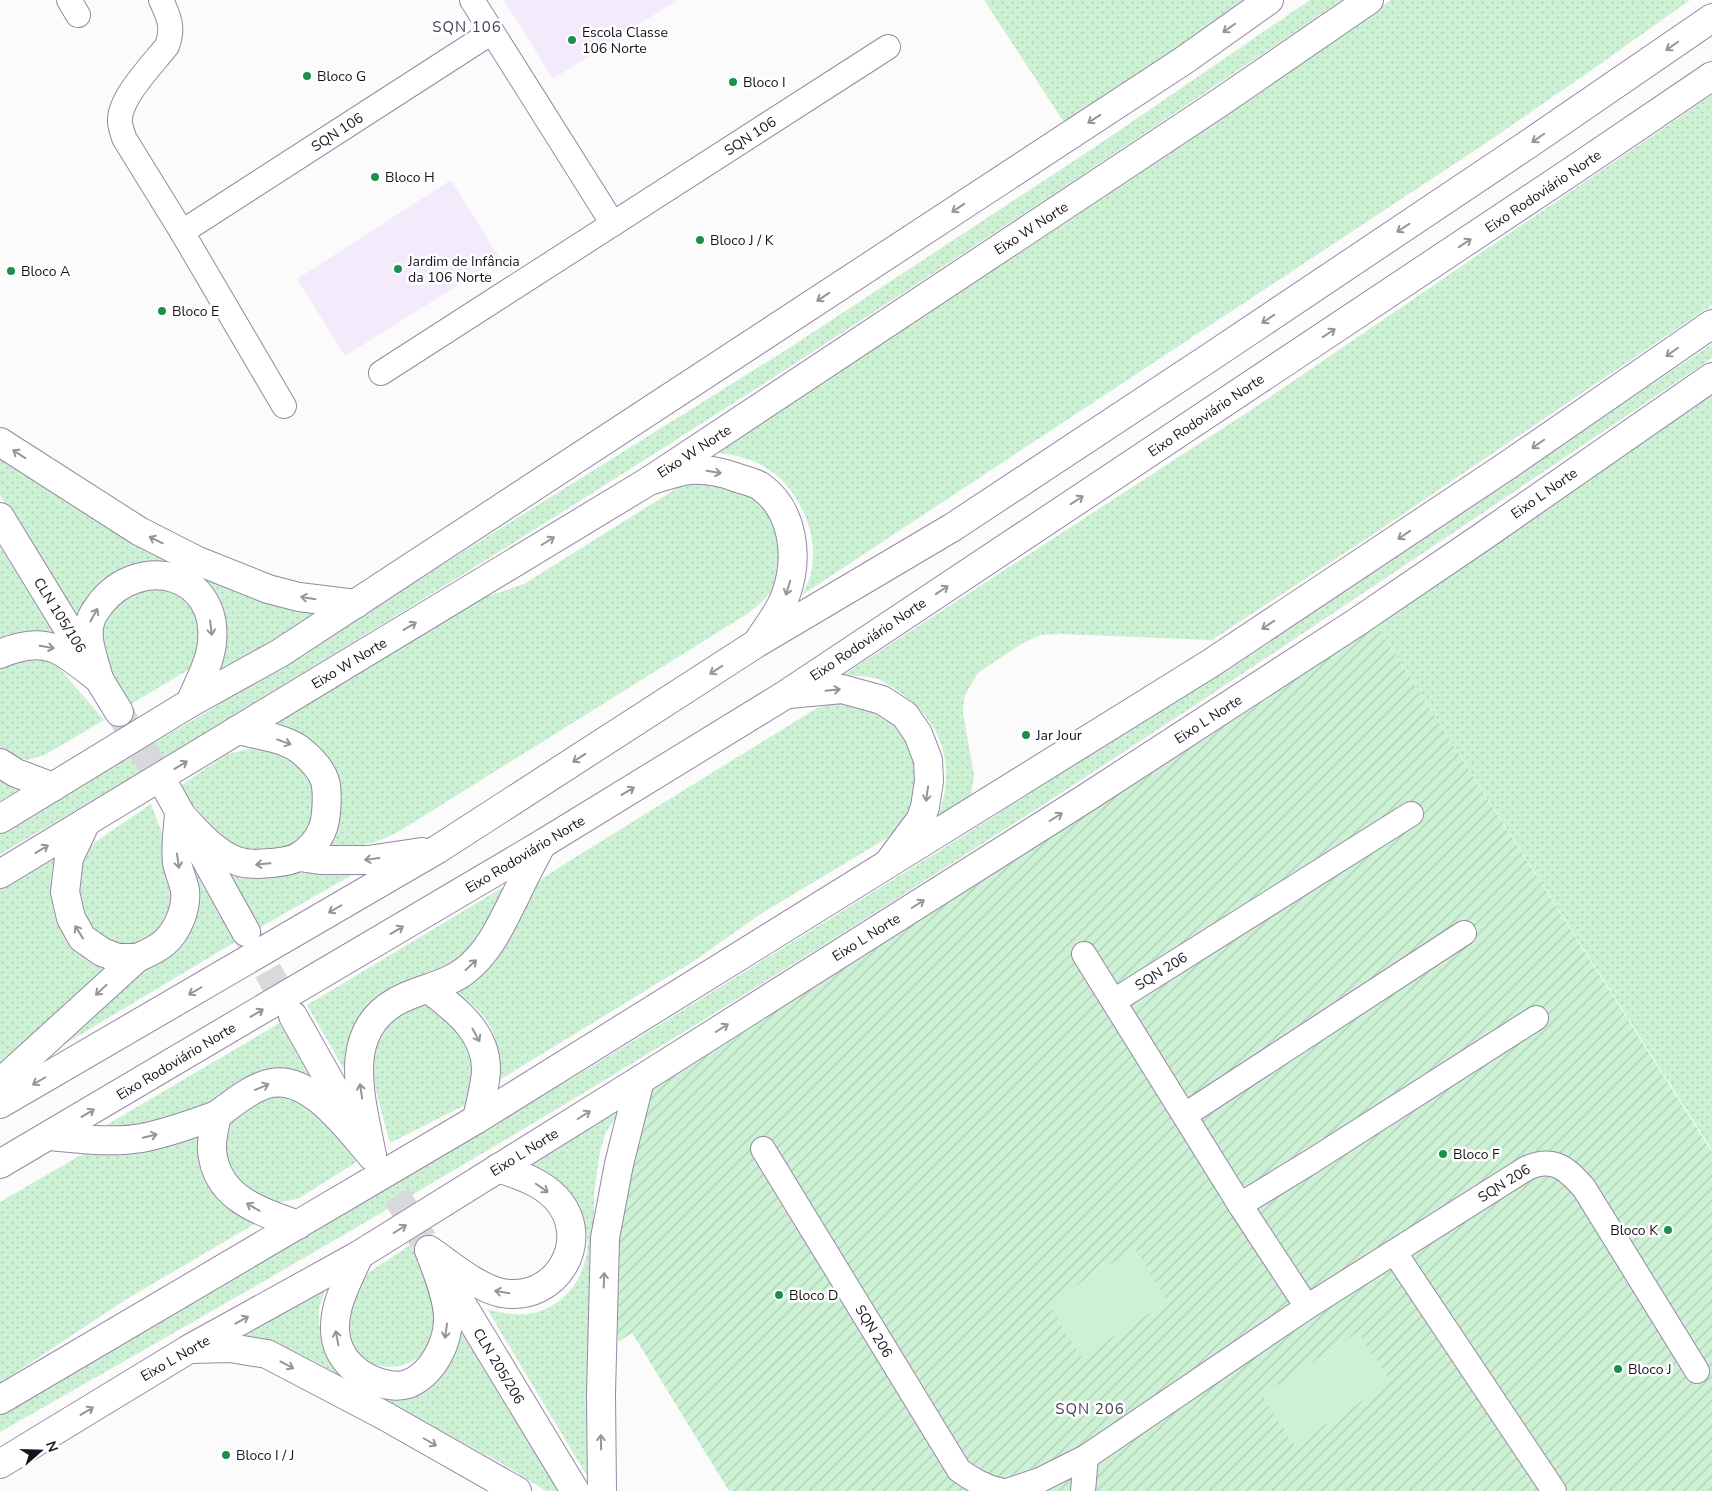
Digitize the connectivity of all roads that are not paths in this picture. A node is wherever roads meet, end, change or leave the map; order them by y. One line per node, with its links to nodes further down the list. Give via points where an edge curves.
1 (161, 0): 10 (street, via 171,26 171,37 125,99 120,122 124,138)
2 (472, 0): 6 (street)
3 (1269, 0): 18 (main road, one-way to 18, via 1182,61)
4 (1369, 0): 16 (main road, Eixo W Norte)
5 (1712, 18): 19 (main road, one-way to 19, via 970,516)
6 (492, 32): 9 (street); 10 (street, SQN 106)
7 (888, 47): 9 (street, SQN 106)
8 (1712, 76): 22 (main road, Eixo Rodoviário Norte, one-way to 8)
9 (613, 224): 12 (street, SQN 106)
10 (182, 232): 14 (street)
11 (1712, 324): 35 (main road, one-way to 35, via 1211,663)
12 (381, 373)
13 (1712, 377): 45 (main road, Eixo L Norte, one-way to 13, via 1357,622)
14 (284, 406)
15 (0, 442): 18 (main road, one-way to 15, via 299,597 268,589 198,561 139,532)
16 (649, 481): 19 (main road, one-way to 19, via 690,470 728,474 758,485 772,495 781,508 792,540 793,570 786,596); 25 (main road, Eixo W Norte, one-way to 16)
17 (0, 517): 21 (main road, CLN 105/106)
18 (356, 604): 23 (main road, via 280,653)
19 (757, 643): 33 (main road, one-way to 33)
20 (0, 654): 21 (main road, one-way to 21, via 14,648 55,648)
21 (99, 678): 23 (main road, one-way to 23, via 88,638 94,612 115,589 138,578 178,578 202,596 211,625 209,657); 24 (main road, CLN 105/106)
22 (785, 695): 32 (main road, Eixo Rodoviário Norte, one-way to 22); 35 (main road, one-way to 35, via 842,689 882,700 904,715 918,734 928,760 925,807 921,819)
23 (190, 703): 27 (main road)
24 (119, 712)
25 (237, 730): 31 (main road, Eixo W Norte, one-way to 25); 34 (main road, one-way to 34, via 286,742 298,748 319,768 326,794 323,830)
26 (0, 763): 27 (main road, via 16,773)
27 (53, 787): 30 (main road)
28 (174, 802): 34 (main road, one-way to 28, via 256,865 237,861 214,847); 37 (main road); 40 (main road, one-way to 40, via 177,863 185,891 184,908 177,926 165,942)
29 (1411, 814): 42 (street, SQN 206)
30 (0, 819)
31 (86, 822): 36 (main road, Eixo W Norte, one-way to 31); 40 (main road, one-way to 31, via 118,958 102,952 82,938 71,918 65,892 69,858)
32 (542, 844): 41 (main road, one-way to 32, via 464,971 483,954 498,932); 51 (main road, Eixo Rodoviário Norte, one-way to 32)
33 (438, 849): 34 (main road, one-way to 34, via 368,860); 47 (main road, one-way to 47)
34 (299, 857)
35 (889, 862): 50 (main road)
36 (0, 874)
37 (246, 932)
38 (1464, 933): 49 (street)
39 (1084, 954): 42 (street)
40 (137, 958): 46 (main road, one-way to 46)
41 (429, 989): 50 (main road, one-way to 50, via 454,1008 474,1030 484,1049 486,1069); 53 (main road, one-way to 41, via 360,1086 358,1061 362,1040 381,1010)
42 (1114, 1001): 49 (street)
43 (293, 1016): 53 (main road)
44 (1536, 1018): 56 (street)
45 (640, 1080): 55 (main road, Eixo L Norte, one-way to 45); 69 (main road, one-way to 45, via 605,1238)
46 (0, 1083)
47 (0, 1104)
48 (217, 1115): 51 (main road, one-way to 48, via 95,1140 141,1138); 53 (main road, one-way to 53, via 254,1090 272,1083 292,1083 325,1104); 57 (main road, one-way to 48, via 255,1210 228,1189 218,1172 212,1150)
49 (1185, 1115): 56 (street)
50 (477, 1119): 57 (main road)
51 (50, 1136): 54 (main road, Eixo Rodoviário Norte)
52 (763, 1149): 70 (street, SQN 206, via 959,1470 991,1489)
53 (373, 1158)
54 (0, 1164)
55 (498, 1168): 58 (main road, one-way to 58, via 529,1179 555,1197 564,1210 572,1240 566,1264 554,1278 527,1293 503,1293 488,1289); 60 (main road, Eixo L Norte, one-way to 55)
56 (1240, 1205): 61 (street)
57 (298, 1225): 64 (main road)
58 (426, 1245): 60 (main road, one-way to 60, via 448,1316 444,1342 428,1368 407,1384 398,1386 370,1379 353,1369 338,1347 335,1331 337,1305); 68 (main road, CLN 205/206)
59 (1395, 1253): 61 (street, SQN 206); 63 (street, SQN 206, via 1527,1168 1538,1163 1556,1165 1584,1188); 72 (street)
60 (359, 1255): 62 (main road, Eixo L Norte, one-way to 60)
61 (1307, 1307): 65 (street, SQN 206)
62 (189, 1349): 66 (main road, Eixo L Norte, one-way to 62); 67 (main road, one-way to 67, via 230,1348 267,1354)
63 (1697, 1371)
64 (0, 1400)
65 (1086, 1457): 70 (street, SQN 206, via 1040,1480); 71 (street)
66 (0, 1464)
67 (517, 1491)
68 (575, 1491)
69 (602, 1491)
70 (1006, 1491)
71 (1084, 1491)
72 (1554, 1491)

